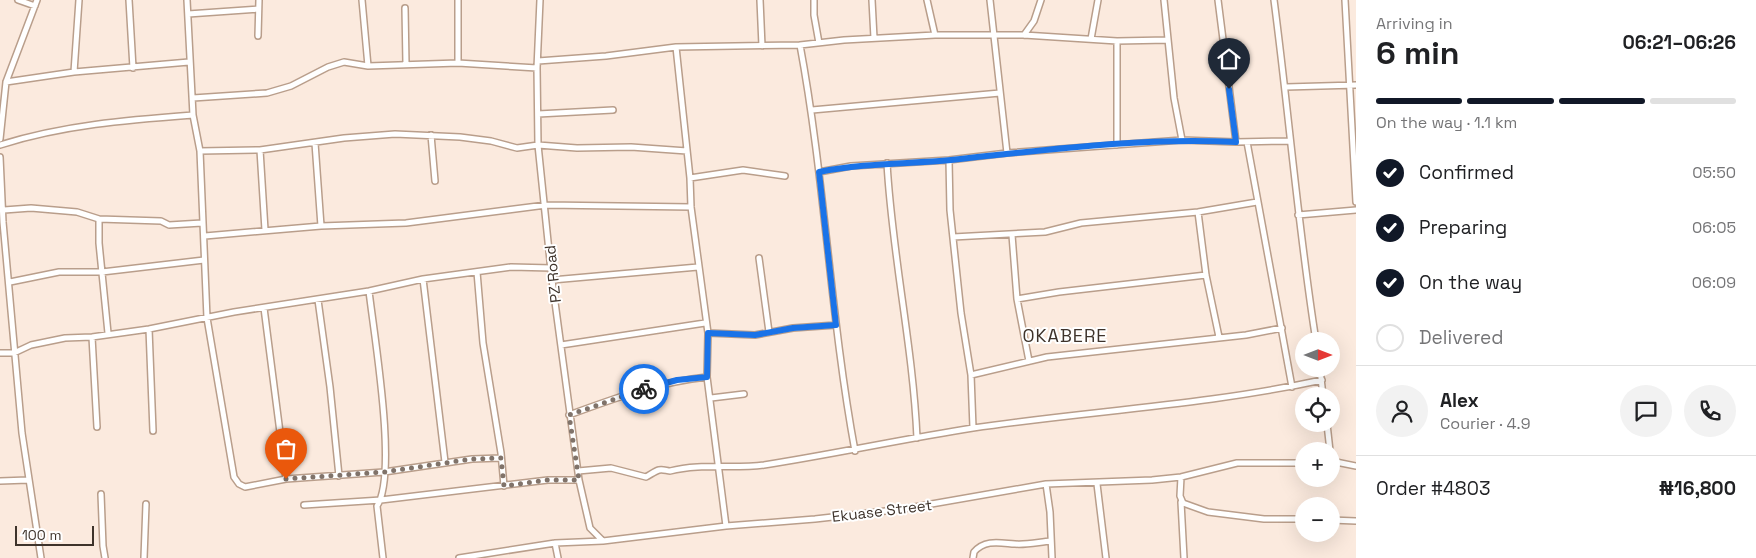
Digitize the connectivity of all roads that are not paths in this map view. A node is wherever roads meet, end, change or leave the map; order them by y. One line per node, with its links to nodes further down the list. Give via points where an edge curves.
1 (18, 0): 20 (street)
2 (79, 0): 43 (street)
3 (129, 0): 41 (street)
4 (187, 0): 23 (street)
5 (260, 0): 22 (street)
6 (362, 0): 40 (street)
7 (458, 0): 38 (street)
8 (540, 0): 36 (street, PZ Road)
9 (760, 0): 34 (street)
10 (814, 0): 32 (street)
11 (872, 0): 28 (street)
12 (927, 0): 25 (street)
13 (990, 0): 24 (street)
14 (1041, 0): 26 (street, via 1034,21)
15 (1098, 0): 29 (street)
16 (1164, 0): 30 (street)
17 (1218, 0): 58 (street)
18 (1274, 0): 47 (street)
19 (1345, 0): 46 (street)
20 (36, 3): 44 (street)
21 (405, 8): 39 (street)
22 (258, 9): 23 (street); 27 (street)
23 (188, 14): 37 (street)
24 (994, 34): 25 (street); 26 (street); 48 (street)
25 (935, 35): 28 (street)
26 (1024, 35): 29 (street)
27 (258, 36)
28 (874, 38): 32 (street)
29 (1091, 39): 31 (street)
30 (1168, 40): 31 (street); 56 (street)
31 (1117, 41): 63 (street)
32 (819, 43): 33 (street)
33 (800, 45): 34 (street); 51 (street)
34 (762, 46): 35 (street)
35 (676, 47): 36 (street); 66 (street)
36 (538, 61): 42 (street, PZ Road)
37 (189, 62): 41 (street); 49 (street)
38 (458, 63): 39 (street); 42 (street)
39 (406, 64): 40 (street)
40 (368, 66): 49 (street, via 344,62 267,93)
41 (133, 68): 43 (street)
42 (537, 68): 52 (street, PZ Road)
43 (74, 72): 44 (street)
44 (4, 84): 55 (street)
45 (1356, 85): 46 (street)
46 (1348, 86): 47 (street); 76 (street)
47 (1286, 87): 57 (street)
48 (1000, 92): 51 (street); 67 (street)
49 (194, 98): 53 (street)
50 (613, 110): 52 (street)
51 (812, 110): 71 (street)
52 (538, 114): 62 (street, PZ Road)
53 (193, 115): 61 (street, via 89,124); 65 (street)
54 (431, 135): 60 (street, via 395,134); 62 (street, via 491,141 516,148); 74 (street)
55 (0, 139)
56 (1182, 140): 58 (street); 63 (street)
57 (1290, 141): 59 (street); 82 (street)
58 (1236, 142): 59 (street)
59 (1247, 142): 75 (street)
60 (315, 143): 64 (street); 86 (street)
61 (0, 145)
62 (538, 145): 66 (street); 77 (street, PZ Road)
63 (1117, 145): 67 (street)
64 (260, 150): 65 (street); 87 (street)
65 (200, 151): 85 (street)
66 (686, 151): 73 (street)
67 (1007, 153): 69 (street)
68 (0, 157): 79 (street)
69 (949, 160): 70 (street); 90 (street, via 948,191)
70 (887, 163): 71 (street); 131 (street)
71 (819, 172): 107 (street)
72 (785, 176): 73 (street, via 743,170)
73 (690, 178): 78 (street)
74 (435, 181)
75 (1257, 202): 81 (street); 108 (street)
76 (1356, 202)
77 (546, 205): 78 (street); 86 (street, via 406,223); 94 (street, PZ Road)
78 (691, 208): 93 (street)
79 (4, 210): 83 (street, via 31,208 77,212); 84 (street)
80 (1356, 210): 82 (street)
81 (1198, 212): 88 (street, via 1081,223 1046,232); 97 (street)
82 (1298, 215): 111 (street)
83 (99, 219): 85 (street, via 161,221 169,225); 95 (street)
84 (1, 222): 100 (street)
85 (202, 223): 89 (street)
86 (320, 226): 87 (street)
87 (265, 230): 89 (street)
88 (1012, 235): 90 (street); 102 (street)
89 (204, 236): 92 (street)
90 (953, 237): 120 (street)
91 (759, 258): 110 (street)
92 (204, 260): 95 (street); 105 (street)
93 (698, 267): 99 (street); 106 (street)
94 (552, 268): 96 (street, via 511,267); 99 (street, PZ Road)
95 (102, 272): 100 (street, via 59,272); 113 (street)
96 (477, 272): 98 (street); 133 (street, via 483,343)
97 (1206, 275): 102 (street); 115 (street)
98 (423, 279): 101 (street); 134 (street)
99 (552, 280): 116 (street, PZ Road)
100 (10, 282): 118 (street)
101 (369, 292): 103 (street); 140 (street, via 383,416)
102 (1017, 299): 119 (street)
103 (318, 300): 104 (street); 141 (street)
104 (264, 308): 105 (street); 143 (street)
105 (207, 318): 109 (street); 143 (street, via 234,477 239,484 246,486)
106 (705, 323): 112 (street); 116 (street)
107 (836, 325): 110 (street); 132 (street)
108 (1282, 328): 115 (street); 123 (street)
109 (149, 329): 113 (street); 130 (street)
110 (769, 332): 112 (street, via 755,335)
111 (1315, 332)
112 (708, 333): 121 (street)
113 (108, 334): 114 (street)
114 (92, 337): 118 (street, via 65,338 31,345); 128 (street)
115 (1220, 337): 119 (street, via 1120,350 1094,350)
116 (560, 345): 127 (street, PZ Road)
117 (0, 353): 118 (street)
118 (14, 353): 144 (street)
119 (1029, 361): 120 (street)
120 (971, 375): 129 (street)
121 (707, 377): 126 (street); 127 (street, via 677,380 633,392)
122 (1322, 380): 123 (street); 124 (street)
123 (1292, 387): 129 (street)
124 (1323, 387)
125 (744, 394): 126 (street)
126 (710, 398): 137 (street)
127 (569, 415): 139 (street, PZ Road)
128 (97, 427)
129 (973, 428): 131 (street)
130 (153, 432)
131 (916, 438): 132 (street)
132 (855, 450): 137 (street, via 764,465)
133 (501, 458): 134 (street); 149 (street)
134 (445, 462): 140 (street)
135 (1295, 463): 142 (street, Ekuase Street, via 1237,463)
136 (1340, 463): 138 (street)
137 (720, 466): 139 (street, via 659,470 646,477 611,468); 158 (street)
138 (1356, 466)
139 (578, 471): 145 (street, PZ Road)
140 (384, 472): 141 (street); 151 (street)
141 (339, 476): 143 (street)
142 (1181, 477): 148 (street, Ekuase Street); 152 (street)
143 (286, 479)
144 (28, 480): 146 (street); 162 (street)
145 (579, 480): 149 (street); 159 (street, PZ Road, via 590,528)
146 (0, 481)
147 (1046, 484): 148 (street, Ekuase Street); 158 (street, Ekuase Street, via 903,509 815,520); 160 (street)
148 (1098, 484): 170 (street)
149 (504, 486): 151 (street)
150 (101, 494): 163 (street)
151 (380, 500): 154 (street); 165 (street, via 376,506)
152 (1181, 502): 155 (street, via 1208,512); 171 (street)
153 (146, 504): 164 (street)
154 (304, 505)
155 (1295, 519)
156 (1340, 521): 157 (street)
157 (1356, 522)
158 (726, 526): 159 (street, Ekuase Street)
159 (603, 541): 161 (street, Ekuase Street)
160 (1051, 541): 168 (street, via 1015,544 1000,541 983,545); 169 (street)
161 (555, 543): 166 (street, Ekuase Street); 167 (street)
162 (41, 558)
163 (105, 558)
164 (144, 558)
165 (383, 558)
166 (459, 558)
167 (558, 558)
168 (972, 558)
169 (1052, 558)
170 (1106, 558)
171 (1184, 558)

